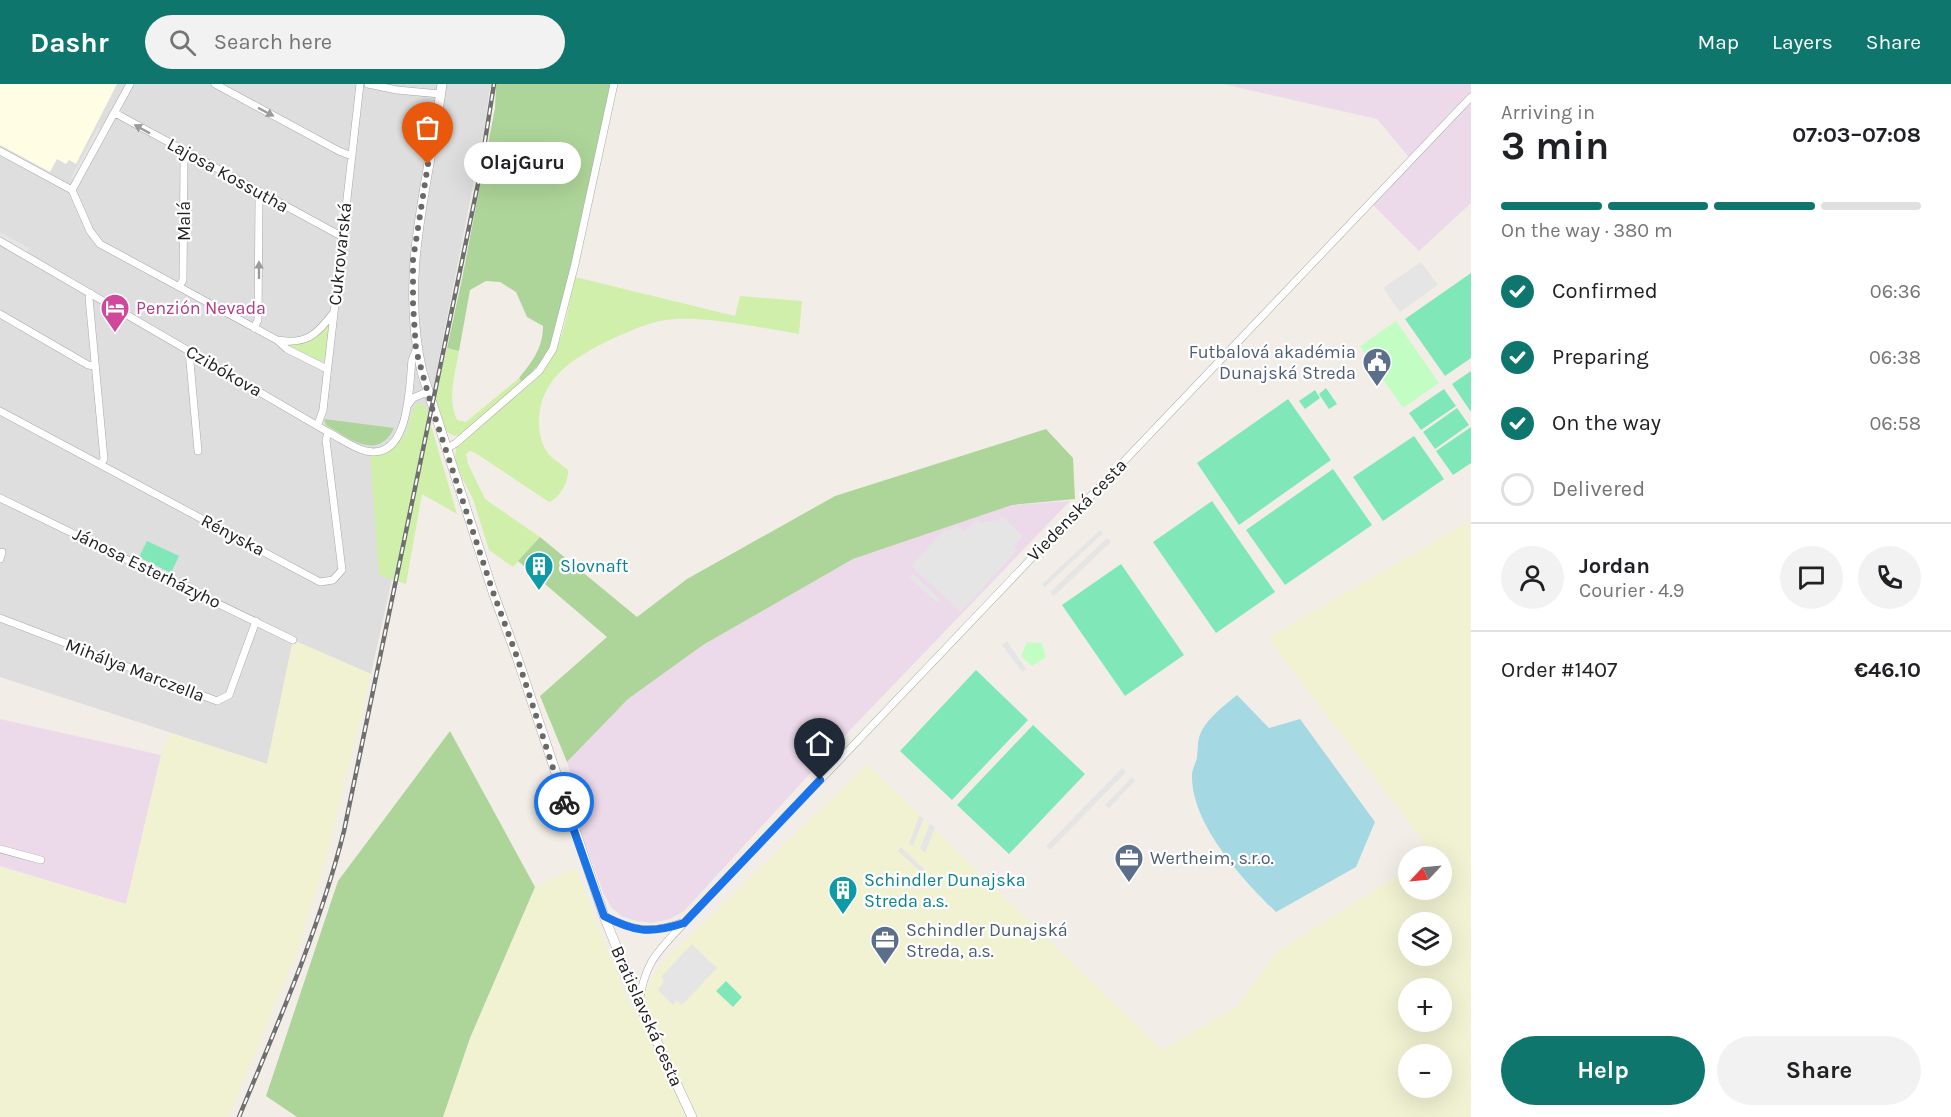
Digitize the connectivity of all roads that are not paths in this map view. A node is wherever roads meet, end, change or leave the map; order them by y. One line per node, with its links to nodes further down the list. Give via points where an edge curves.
1 (130, 84): 9 (street)
2 (215, 84): 12 (street, one-way to 12)
3 (360, 84): 12 (street, Cukrovarská)
4 (368, 84): 7 (street)
5 (442, 84): 7 (street, Bratislavská cesta)
6 (614, 84): 32 (street, via 554,349 532,378)
7 (440, 94): 23 (street, Bratislavská cesta, via 413,260)
8 (1471, 98): 42 (street, Viedenská cesta)
9 (115, 113): 11 (street, Lajosa Kossutha, one-way to 9); 13 (street)
10 (0, 151): 13 (street)
11 (188, 154): 14 (street, Lajosa Kossutha); 17 (street, Malá, via 184,161 183,280)
12 (352, 156): 15 (street, Cukrovarská)
13 (72, 190): 17 (street, via 100,244)
14 (261, 194): 15 (street, Lajosa Kossutha); 21 (street, one-way to 14, via 258,320)
15 (341, 236): 19 (street, Cukrovarská)
16 (0, 241): 18 (street, Czibókova)
17 (179, 288): 21 (street)
18 (90, 293): 24 (street, Czibókova); 25 (street)
19 (334, 312): 22 (street, via 310,337 291,343); 26 (street, Cukrovarská)
20 (0, 314): 25 (street)
21 (254, 328): 22 (street)
22 (276, 340): 26 (street)
23 (416, 350): 27 (street, Bratislavská cesta); 28 (street, Czibókova)
24 (189, 351): 30 (street, Czibókova); 33 (street)
25 (95, 366): 34 (street, via 104,459)
26 (327, 369): 30 (street, Cukrovarská)
27 (428, 392): 28 (street, via 413,398); 32 (street, Bratislavská cesta)
28 (406, 409): 31 (street, Czibókova, via 398,437 377,451 367,452)
29 (0, 411): 34 (street, Rényska)
30 (318, 424): 31 (street, Czibókova)
31 (328, 432): 34 (street, Rényska, via 342,570 333,580 320,582)
32 (446, 449): 41 (street, Bratislavská cesta)
33 (198, 451)
34 (101, 464)
35 (0, 498): 37 (street, Jánosa Esterházyho)
36 (0, 618): 37 (street, Mihálya Marczella, via 217,701 229,694)
37 (256, 621): 38 (street, Jánosa Esterházyho)
38 (293, 640)
39 (0, 849): 40 (street)
40 (41, 860)
41 (604, 916): 42 (street, via 642,931); 43 (street, Bratislavská cesta)
42 (684, 923): 43 (street, Viedenská cesta, via 649,965)
43 (639, 1003): 44 (street, Bratislavská cesta)
44 (692, 1117)

